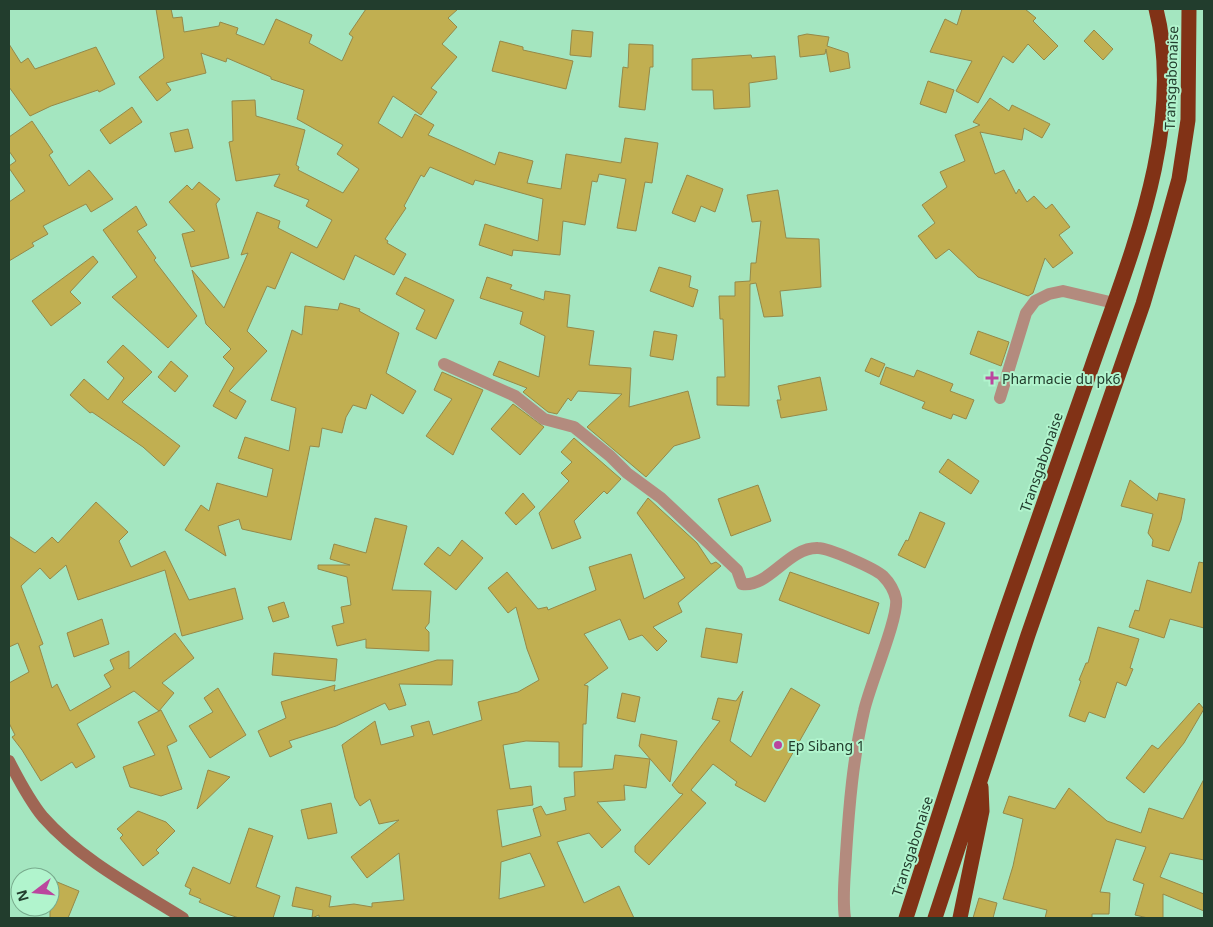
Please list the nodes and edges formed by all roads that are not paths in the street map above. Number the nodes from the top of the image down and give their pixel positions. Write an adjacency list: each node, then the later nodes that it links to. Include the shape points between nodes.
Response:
1 (1156, 9): 3 (highway, Transgabonaise, via 1166,73 1161,138 1143,214)
2 (1189, 9): 7 (highway, Transgabonaise, via 1188,120 1179,180 1143,304)
3 (1114, 303): 5 (street, via 1063,291 1036,301 1026,313); 10 (highway, Transgabonaise, via 996,640)
4 (444, 364): 9 (street, via 515,396 544,419 574,427 682,517 737,570 742,584 750,585 784,561 818,548 835,552 882,575 892,587 896,601 893,619 864,712 849,813)
5 (1000, 398)
6 (9, 761): 8 (street, via 42,816 58,832 96,862)
7 (980, 778): 11 (highway, Transgabonaise); 12 (highway, via 982,811)
8 (183, 918)
9 (845, 918)
10 (906, 918)
11 (935, 918)
12 (960, 918)

